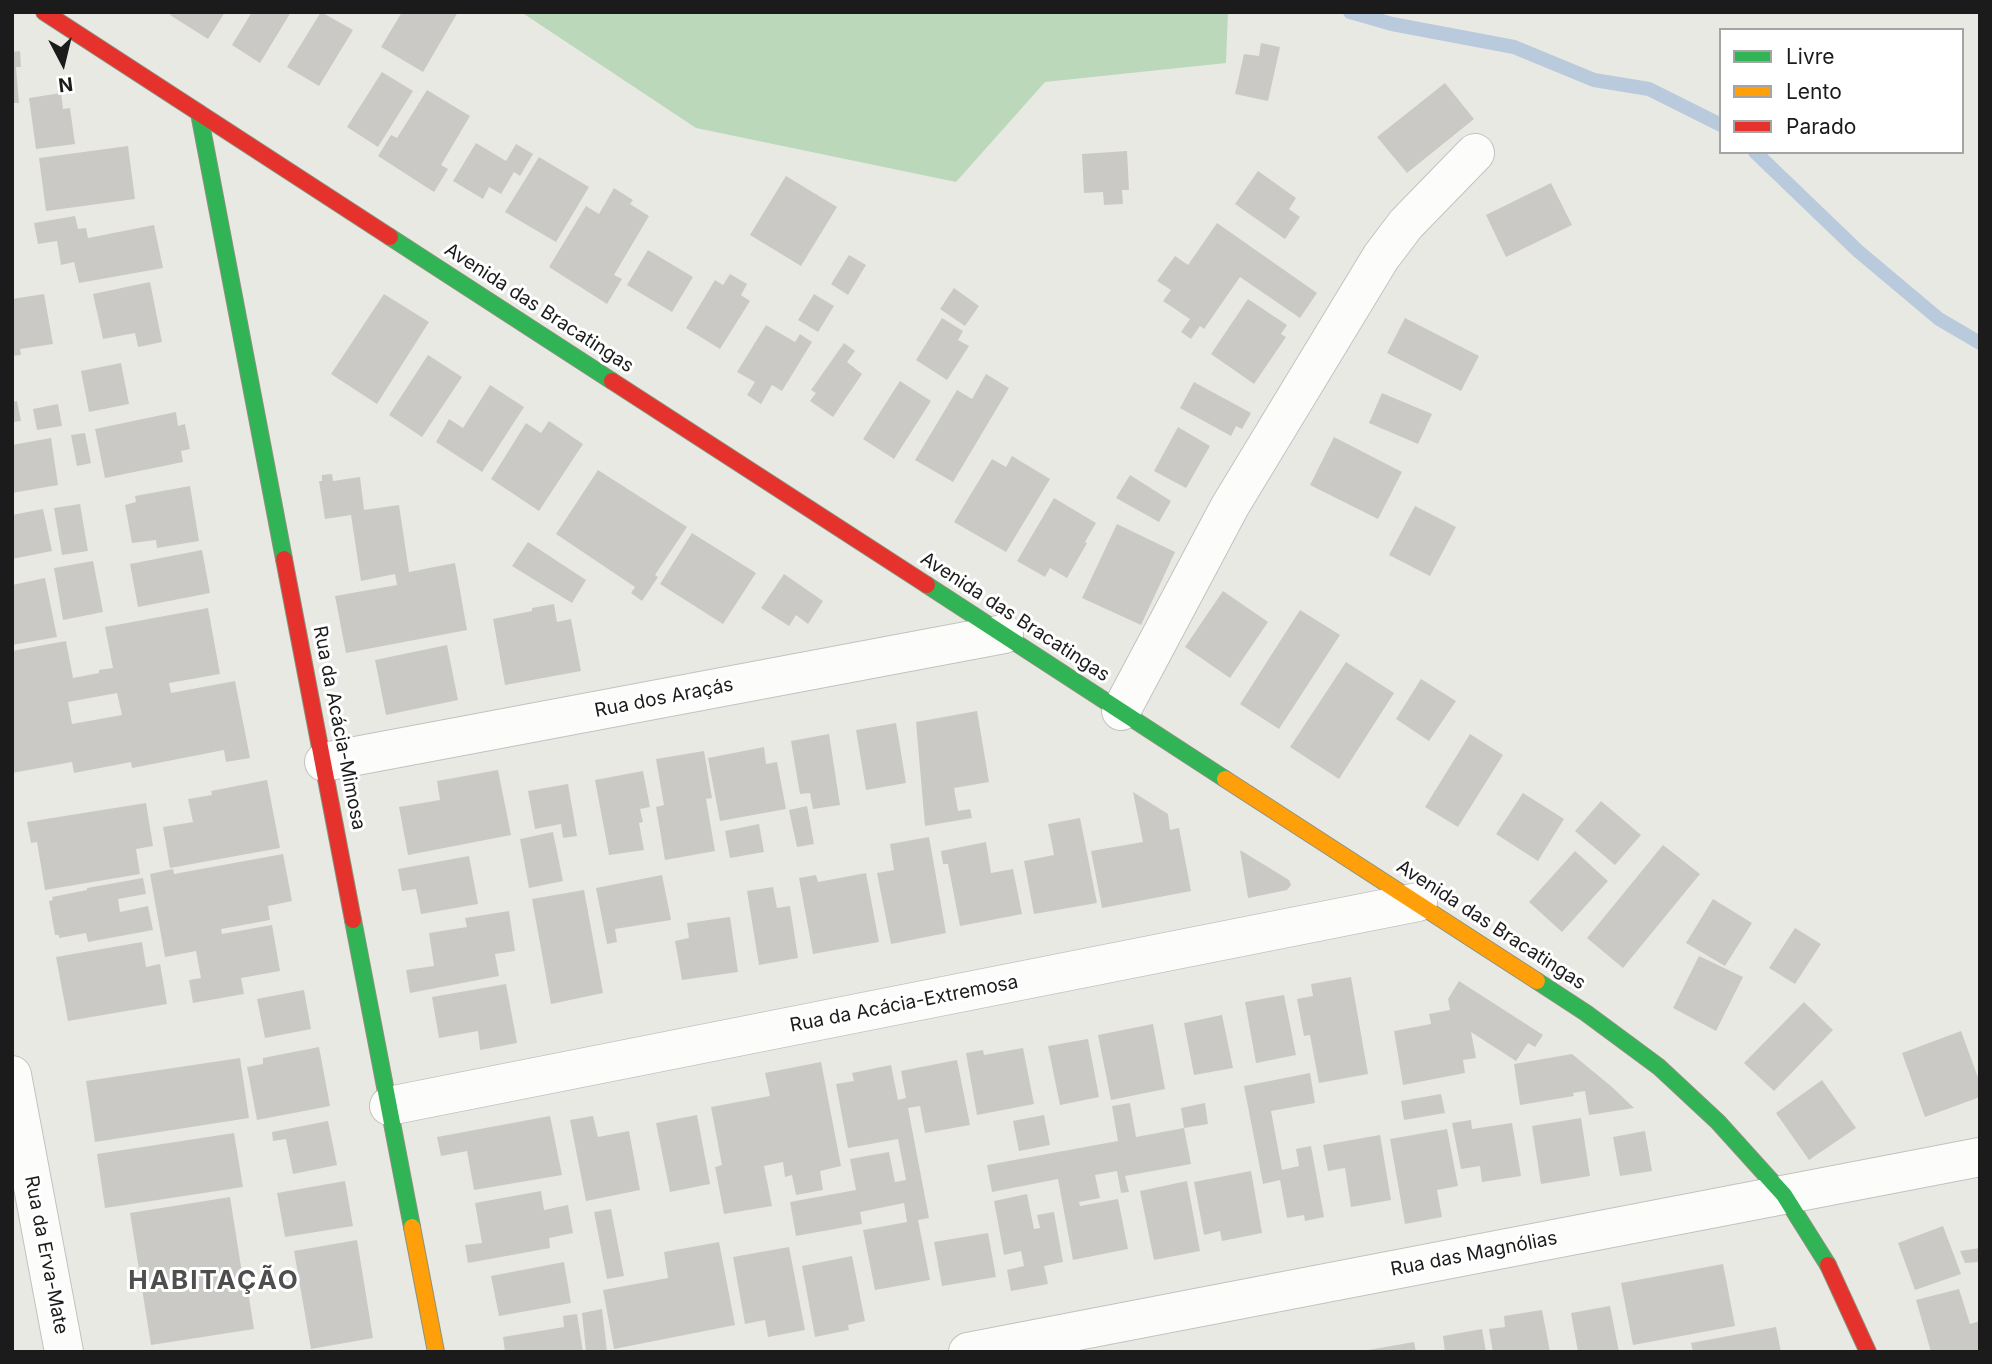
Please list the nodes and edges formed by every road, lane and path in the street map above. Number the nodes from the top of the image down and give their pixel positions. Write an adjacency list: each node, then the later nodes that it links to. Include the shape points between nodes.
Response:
1 (44, 12): 2 (street, Avenida das Bracatingas)
2 (199, 113): 4 (street, Avenida das Bracatingas); 6 (street, Rua da Acácia-Mimosa)
3 (1475, 153): 5 (street, via 1406,224 1381,257 1230,506)
4 (1004, 634): 5 (street, Avenida das Bracatingas); 6 (street, Rua dos Araçás)
5 (1121, 711): 7 (street, Avenida das Bracatingas)
6 (324, 762): 9 (street, Rua da Acácia-Mimosa)
7 (1418, 902): 9 (street, Rua da Acácia-Extremosa); 11 (street, Avenida das Bracatingas, via 1659,1067 1718,1122)
8 (12, 1075): 12 (street, Rua da Erva-Mate)
9 (389, 1105): 13 (street, Rua da Acácia-Mimosa)
10 (1980, 1157): 11 (street, Rua das Magnólias)
11 (1784, 1195): 14 (street, Rua das Magnólias); 15 (street, Avenida das Bracatingas, via 1831,1270)
12 (64, 1352)
13 (436, 1352)
14 (968, 1352)
15 (1868, 1352)

